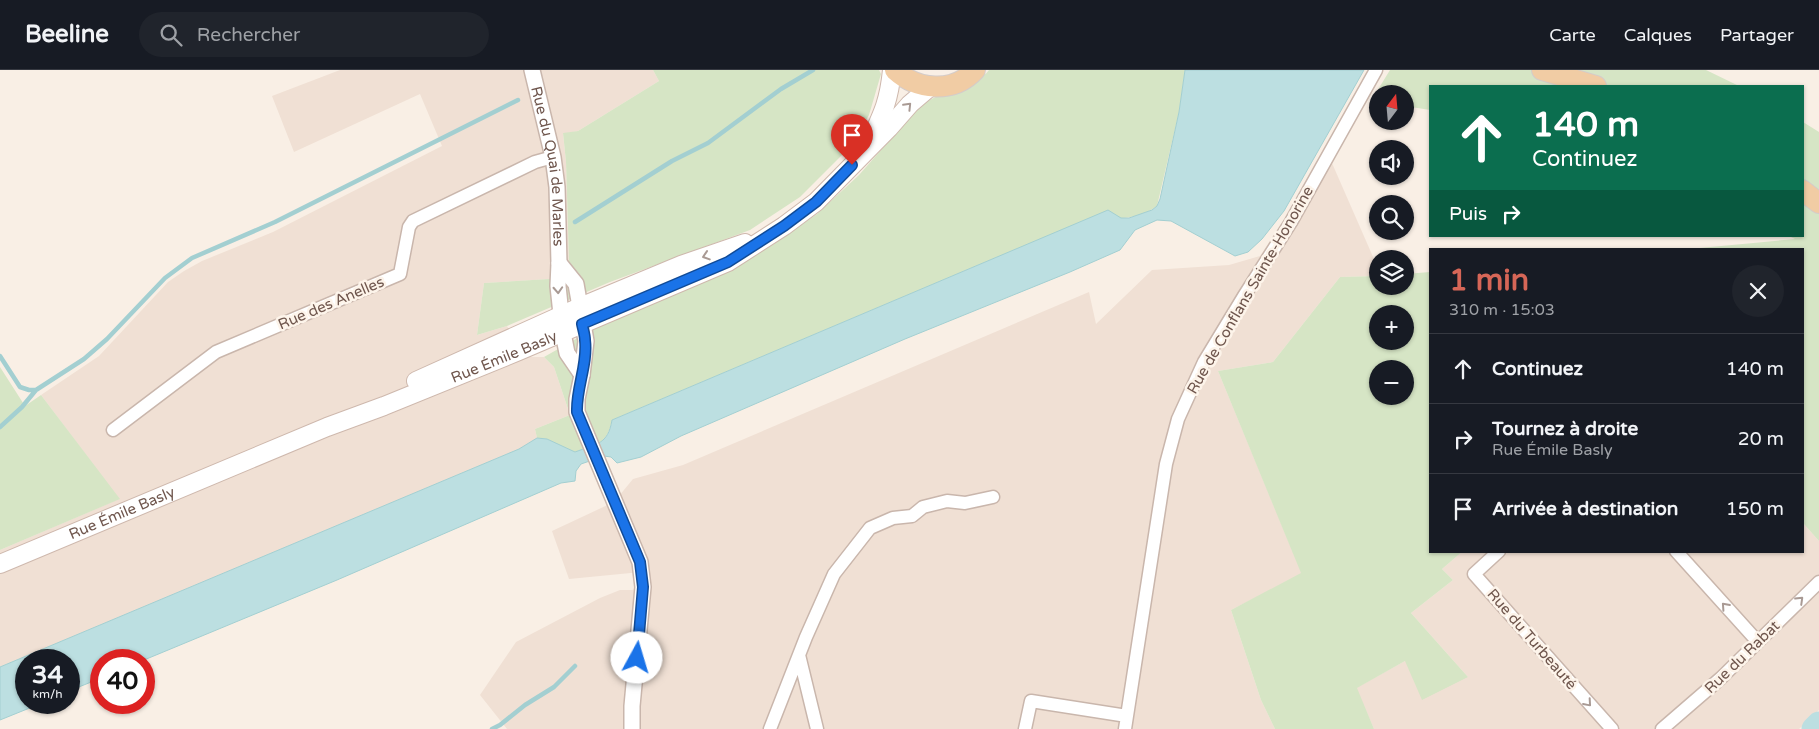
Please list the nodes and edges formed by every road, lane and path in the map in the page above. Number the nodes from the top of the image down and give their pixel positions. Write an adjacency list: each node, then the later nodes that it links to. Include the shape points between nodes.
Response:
1 (532, 70): 9 (street, Rue du Quai de Marles)
2 (894, 70): 7 (main road, via 916,84); 8 (main road, via 884,112)
3 (975, 70): 7 (main road, via 959,82)
4 (1376, 70): 25 (street, Rue de Conflans Sainte-Honorine, via 1291,222 1204,362 1178,418 1166,464)
5 (1542, 70): 6 (main road)
6 (1593, 85)
7 (930, 87): 8 (main road, one-way to 7)
8 (864, 152): 12 (main road, Rue Émile Basly, via 816,202)
9 (553, 157): 13 (street, Rue du Quai de Marles); 17 (street, Rue des Anelles, via 535,162 413,221 409,226 400,274 216,352)
10 (1804, 192): 11 (main road)
11 (1819, 203)
12 (784, 226): 14 (main road, Rue Émile Basly, one-way to 14, via 681,265); 14 (main road, Rue Émile Basly, via 720,266)
13 (559, 263): 14 (street, Rue du Quai de Marles, one-way to 14, via 558,286); 14 (street, via 576,284)
14 (571, 320): 15 (street, via 567,353); 15 (street, via 586,341); 16 (main road, Rue Émile Basly, via 377,398); 16 (main road, Rue Émile Basly, via 519,351)
15 (582, 375): 26 (street, via 576,399 577,412 640,562 643,587)
16 (327, 427): 21 (main road, Rue Émile Basly)
17 (113, 430)
18 (993, 497): 24 (street, via 965,503 946,501 923,507 912,516 894,518 870,528 834,574)
19 (1497, 553): 31 (street, Rue du Turbeauté, one-way to 31, via 1474,574)
20 (1678, 553): 23 (street, one-way to 20)
21 (0, 564)
22 (1819, 582): 23 (street, Rue du Rabat, one-way to 22)
23 (1758, 642): 32 (street, Rue du Rabat)
24 (799, 655): 27 (street); 28 (street)
25 (1127, 716): 29 (street, via 1031,701); 30 (street, Rue de Conflans Sainte-Honorine)
26 (632, 729)
27 (770, 729)
28 (817, 729)
29 (1025, 729)
30 (1125, 729)
31 (1612, 729)
32 (1662, 729)

